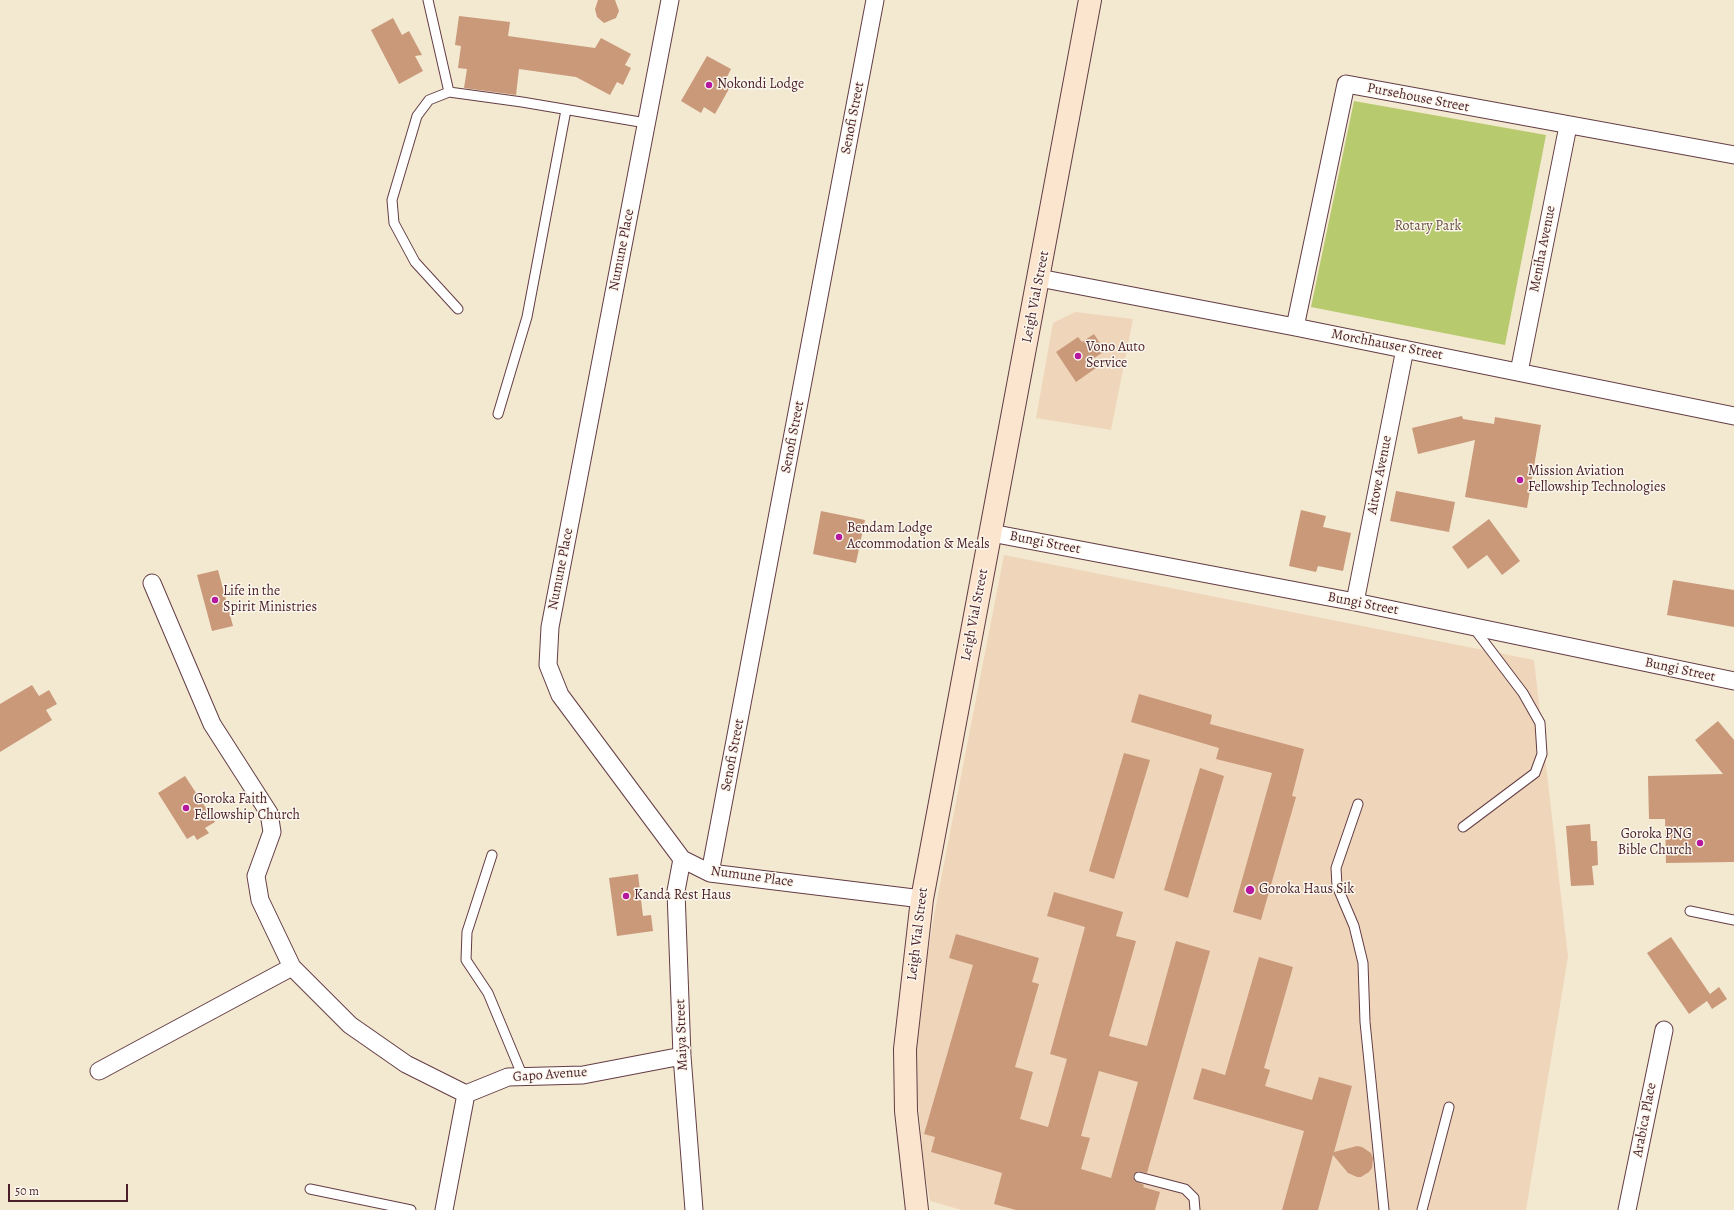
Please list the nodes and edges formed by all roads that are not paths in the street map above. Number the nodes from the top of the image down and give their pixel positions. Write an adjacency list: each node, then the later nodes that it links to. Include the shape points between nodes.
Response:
1 (428, 0): 5 (lane)
2 (670, 0): 7 (street, Numune Place)
3 (875, 0): 26 (street, Senofi Street)
4 (1090, 0): 10 (street, Leigh Vial Street)
5 (448, 92): 6 (lane); 11 (lane, via 429,100 418,116 392,200 394,222 415,262)
6 (566, 110): 7 (lane); 15 (lane, via 528,317)
7 (646, 123): 25 (street, Numune Place, via 550,627 548,665 560,695)
8 (1568, 126): 9 (street, Pursehouse Street); 12 (street, Pursehouse Street, via 1346,84); 14 (street, Meniha Avenue)
9 (1734, 155)
10 (1039, 278): 12 (street, Morchhauser Street); 17 (street, Leigh Vial Street)
11 (458, 309)
12 (1295, 327): 13 (street, Morchhauser Street)
13 (1404, 348): 14 (street, Morchhauser Street); 19 (street, Aitove Avenue)
14 (1519, 372): 16 (street, Morchhauser Street)
15 (498, 414)
16 (1734, 416)
17 (991, 533): 19 (street, Bungi Street); 27 (street, Leigh Vial Street)
18 (152, 583): 30 (street, via 212,724 269,813 272,832 256,876 260,900)
19 (1355, 602): 20 (street, Bungi Street)
20 (1472, 627): 21 (street, Bungi Street); 23 (lane, via 1523,693 1540,723 1542,754 1535,772)
21 (1734, 681)
22 (1358, 804): 44 (lane, via 1336,868 1338,886 1354,926 1363,963 1365,1022)
23 (1463, 828)
24 (492, 855): 34 (lane, via 467,932 466,960 488,993)
25 (682, 859): 26 (street, Numune Place); 32 (street, Maiya Street, via 676,891)
26 (710, 874): 27 (street, Numune Place)
27 (922, 899): 42 (street, Leigh Vial Street, via 905,1050 906,1111)
28 (1690, 911): 29 (lane)
29 (1734, 920)
30 (292, 967): 33 (street); 35 (street, via 350,1025 406,1064)
31 (1664, 1030): 46 (street, Arabica Place)
32 (682, 1056): 34 (street, Gapo Avenue, via 583,1075); 41 (street, Maiya Street)
33 (99, 1071)
34 (524, 1077): 35 (street, Gapo Avenue, via 508,1077)
35 (466, 1094): 40 (street)
36 (1449, 1107): 45 (lane)
37 (1139, 1177): 43 (lane, via 1185,1189 1194,1198)
38 (310, 1189): 39 (lane)
39 (411, 1210)
40 (444, 1210)
41 (694, 1210)
42 (917, 1210)
43 (1195, 1210)
44 (1384, 1210)
45 (1422, 1210)
46 (1627, 1210)

